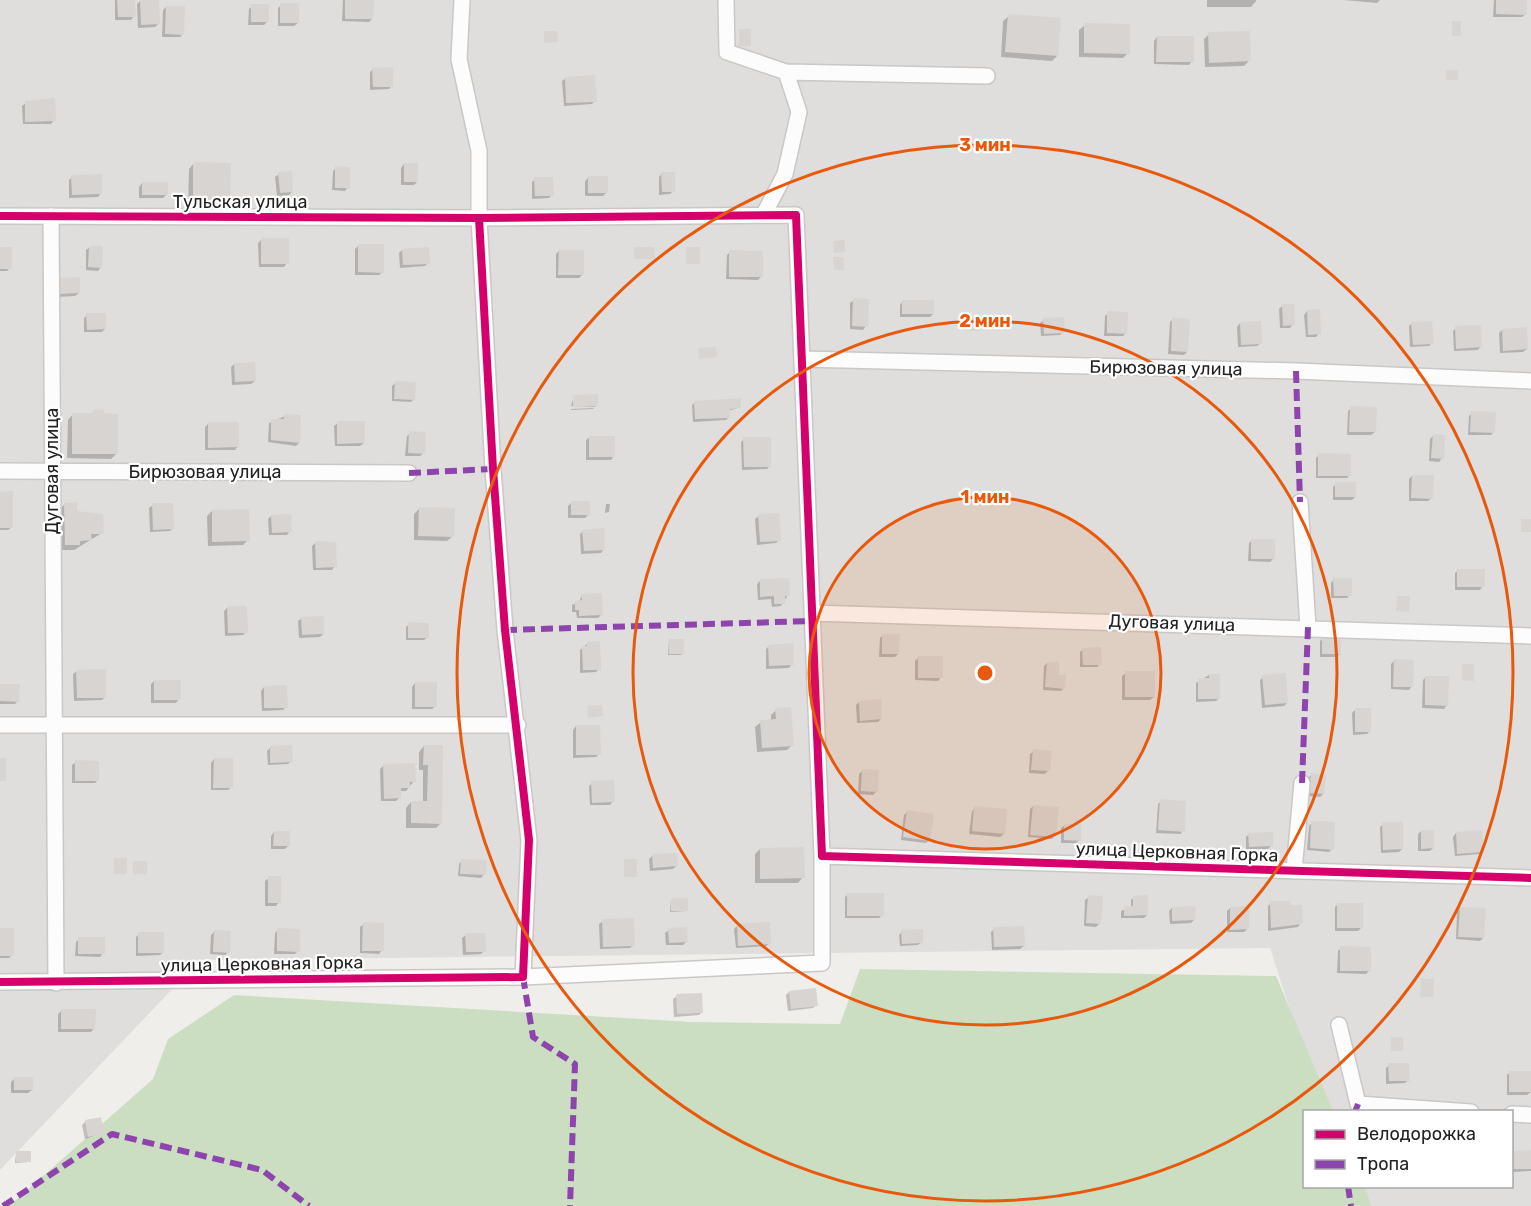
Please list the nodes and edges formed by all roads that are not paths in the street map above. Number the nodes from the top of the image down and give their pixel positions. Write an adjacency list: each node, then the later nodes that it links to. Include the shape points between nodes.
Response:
1 (462, 0): 8 (street, via 459,59 479,152)
2 (726, 0): 3 (street, via 727,52)
3 (786, 72): 4 (street); 5 (street, via 799,112 785,174)
4 (987, 76)
5 (764, 214): 8 (street, Тульская улица); 9 (street, Тульская улица, via 796,215)
6 (0, 216): 7 (street, Тульская улица)
7 (51, 216): 8 (street, Тульская улица); 12 (street, Дуговая улица)
8 (479, 218): 19 (street, via 505,630)
9 (802, 358): 10 (street, Бирюзовая улица); 15 (street)
10 (1531, 381)
11 (0, 471): 12 (street, Бирюзовая улица)
12 (52, 471): 13 (street, Бирюзовая улица); 18 (street, Дуговая улица)
13 (410, 474)
14 (1299, 502): 16 (street)
15 (812, 613): 16 (street, Дуговая улица); 22 (street)
16 (1308, 627): 17 (street, Дуговая улица)
17 (1531, 636)
18 (54, 725): 19 (street); 20 (street); 27 (street, Дуговая улица)
19 (518, 725): 25 (street, via 529,840)
20 (0, 726)
21 (1302, 783): 23 (street)
22 (822, 856): 23 (street, улица Церковная Горка); 25 (street, улица Церковная Горка, via 822,963)
23 (1294, 871): 24 (street, улица Церковная Горка)
24 (1531, 878)
25 (523, 977): 27 (street, улица Церковная Горка, via 197,978)
26 (0, 982): 27 (street, улица Церковная Горка)
27 (56, 983)
28 (1339, 1025): 29 (street, via 1358,1104)
29 (1443, 1110)
30 (1513, 1114): 31 (street)
31 (1531, 1115)

